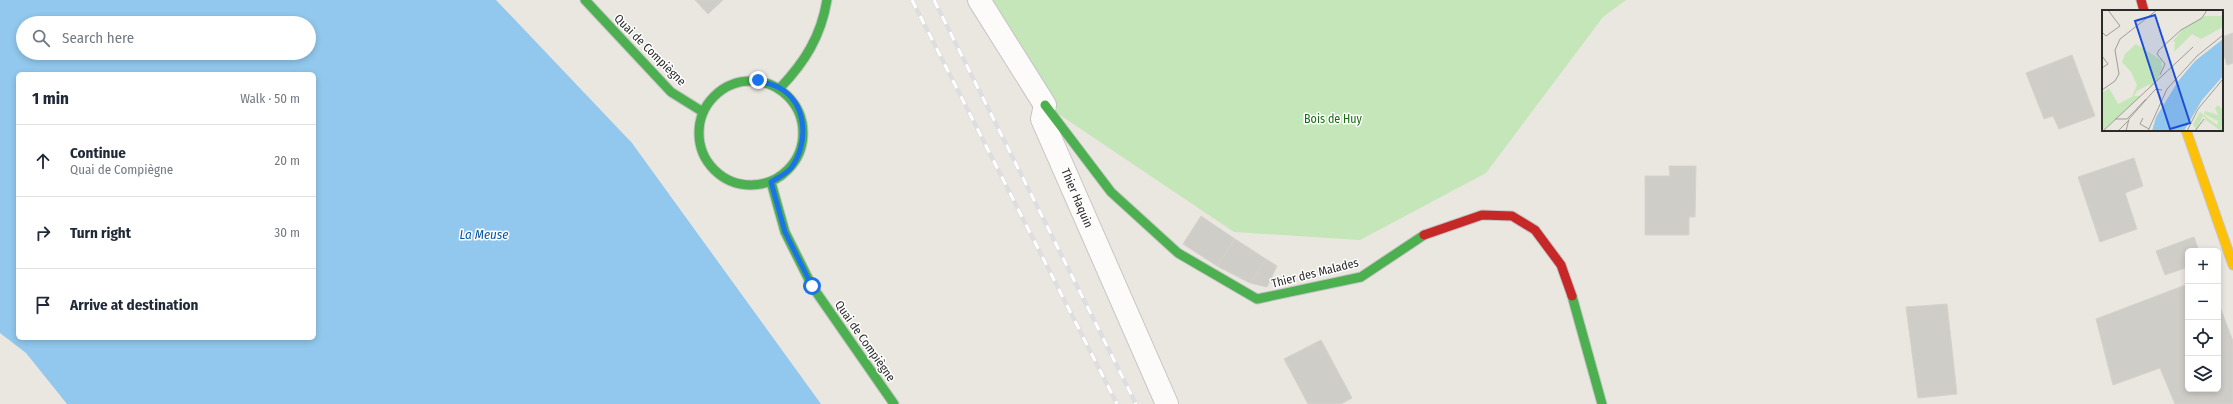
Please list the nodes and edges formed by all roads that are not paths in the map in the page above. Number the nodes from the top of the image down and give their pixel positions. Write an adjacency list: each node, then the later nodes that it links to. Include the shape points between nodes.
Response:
1 (585, 0): 8 (main road, Quai de Compiègne, via 672,92)
2 (827, 0): 6 (main road, via 826,12 817,39 800,69)
3 (978, 0): 7 (street)
4 (2141, 0): 5 (main road)
5 (2144, 10)
6 (780, 88): 8 (main road, via 758,80 736,82 716,94); 10 (main road, via 796,104 804,126 802,149 790,169)
7 (1045, 105): 13 (street, Thier Haquin, via 1042,119); 14 (main road, Thier des Malades, via 1111,192 1178,253 1257,299 1361,277 1427,233 1482,215 1512,216 1535,230 1561,265 1574,300)
8 (703, 112): 10 (main road, via 699,136 706,160 723,178 746,186)
9 (2186, 131): 11 (main road)
10 (771, 182): 12 (main road, Quai de Compiègne, via 785,232 812,286)
11 (2233, 265)
12 (894, 404)
13 (1167, 404)
14 (1602, 404)

